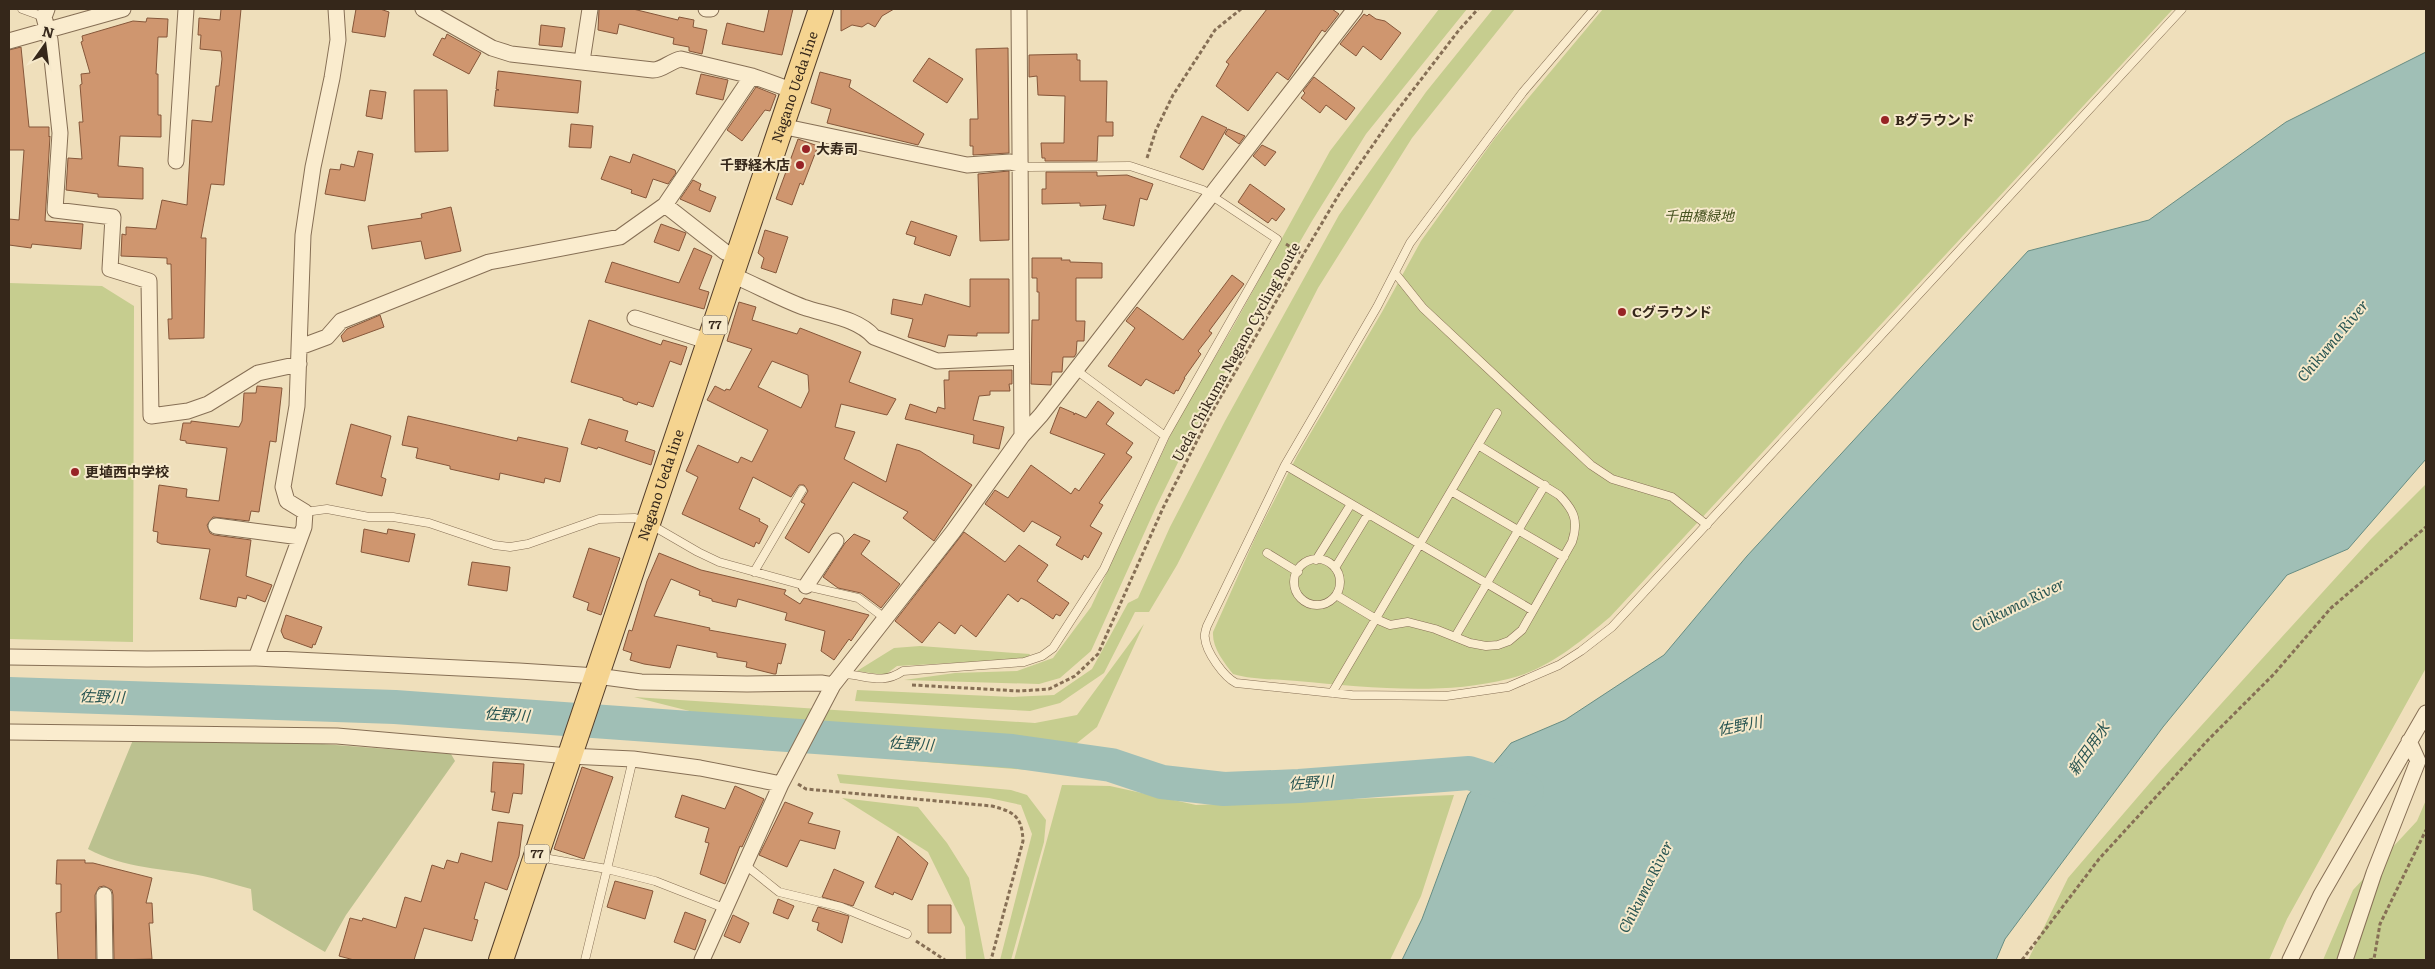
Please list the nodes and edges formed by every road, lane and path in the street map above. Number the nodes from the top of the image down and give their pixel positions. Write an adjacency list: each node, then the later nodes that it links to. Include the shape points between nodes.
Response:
1 (22, 9): 16 (lane)
2 (123, 9): 16 (street)
3 (186, 9): 22 (street)
4 (336, 9): 33 (street, via 338,40 313,168 304,235)
5 (423, 9): 18 (street, via 492,48 511,54)
6 (590, 9): 18 (street)
7 (706, 9): 8 (street)
8 (711, 9)
9 (821, 9): 20 (main road, Nagano Ueda line / 77)
10 (1019, 9): 23 (street)
11 (1241, 9): 24 (path, via 1215,30 1173,95 1148,150)
12 (1355, 9): 25 (street)
13 (1478, 9): 28 (path, Ueda Chikuma Nagano Cycling Route, via 1393,116 1341,191)
14 (1594, 9): 30 (lane, via 1523,92 1410,243)
15 (2182, 9): 49 (lane)
16 (46, 18): 17 (street); 35 (street, via 60,133 55,210 113,217 110,268 149,280 150,416 188,411 208,404 258,372)
17 (9, 41)
18 (582, 61): 19 (street, via 660,70 681,59)
19 (752, 76): 20 (street); 26 (street)
20 (794, 91): 21 (main road, Nagano Ueda line / 77)
21 (781, 126): 23 (street, via 967,165); 29 (main road, Nagano Ueda line / 77)
22 (176, 161)
23 (1019, 164): 24 (lane, via 1029,167 1130,166); 34 (street)
24 (1144, 171): 25 (lane, via 1202,190)
25 (1210, 196): 27 (lane); 36 (street)
26 (665, 206): 29 (street, via 725,252); 33 (street, via 620,237 489,262 341,321 327,338)
27 (1277, 239): 28 (path); 39 (lane)
28 (1303, 255): 73 (path, Ueda Chikuma Nagano Cycling Route, via 1209,417 1098,654 1075,676 1049,689 1020,691)
29 (735, 266): 32 (main road, Nagano Ueda line / 77); 34 (street, via 803,307 831,314 868,329 874,337 937,361)
30 (1395, 273): 41 (lane); 49 (lane, via 1423,308 1591,465 1612,479 1672,497)
31 (635, 318): 32 (street)
32 (710, 342): 48 (main road, Nagano Ueda line / 77)
33 (300, 347): 35 (street)
34 (1021, 357): 38 (street)
35 (299, 364): 46 (street, via 297,406 283,487 287,501)
36 (1076, 370): 38 (street); 39 (lane)
37 (1497, 413): 40 (lane)
38 (1022, 436): 66 (street)
39 (1165, 436): 72 (lane, via 1104,569 1053,648 1024,662 903,671 892,679)
40 (1478, 445): 42 (lane); 44 (lane)
41 (1285, 465): 45 (lane); 74 (lane, via 1207,626 1205,638 1214,660 1228,679 1236,683)
42 (1545, 485): 52 (lane); 57 (lane, via 1569,505 1576,517 1577,529)
43 (802, 490): 60 (lane)
44 (1451, 491): 52 (lane); 55 (lane)
45 (1351, 504): 47 (lane); 58 (lane)
46 (305, 512): 48 (lane, via 327,509 429,523 510,547 528,544 599,519 635,518); 53 (street)
47 (1368, 514): 55 (lane); 59 (lane)
48 (648, 523): 60 (lane, via 705,556); 71 (main road, Nagano Ueda line / 77)
49 (1707, 525): 74 (lane, via 1612,627 1559,665 1508,687 1446,696)
50 (216, 526): 53 (street)
51 (2426, 527): 94 (path, via 2332,608 2274,674 2208,740 2099,859)
52 (1518, 530): 57 (lane); 62 (lane)
53 (300, 538): 70 (street)
54 (836, 541): 63 (street)
55 (1420, 545): 62 (lane); 67 (lane)
56 (1268, 553): 61 (lane)
57 (1564, 557): 65 (lane)
58 (1316, 560): 59 (lane); 61 (lane, via 1305,563)
59 (1335, 568): 64 (lane, via 1340,580)
60 (754, 572): 63 (lane)
61 (1298, 572): 64 (lane, via 1295,588 1303,600 1324,604)
62 (1486, 584): 65 (lane); 68 (lane)
63 (806, 586): 66 (lane, via 858,598)
64 (1336, 595): 67 (lane)
65 (1532, 610): 68 (lane, via 1517,636 1498,645 1486,646)
66 (886, 619): 72 (street)
67 (1376, 619): 68 (lane, via 1390,625 1408,622); 74 (lane)
68 (1455, 637)
69 (9, 657): 70 (street)
70 (256, 658): 71 (street)
71 (596, 679): 72 (street); 78 (main road, Nagano Ueda line / 77)
72 (835, 683): 80 (street)
73 (902, 685)
74 (1332, 693)
75 (2426, 714): 77 (street)
76 (9, 732): 78 (street, via 337,736)
77 (2409, 741): 95 (street, via 2321,895); 96 (street, via 2418,761 2374,873)
78 (571, 752): 79 (street); 82 (main road, Nagano Ueda line / 77)
79 (633, 759): 80 (street); 84 (lane)
80 (787, 780): 83 (street); 93 (path, via 806,789 992,806 1008,810 1017,817 1023,841)
81 (2426, 830): 97 (path, via 2380,924 2374,958)
82 (536, 856): 84 (lane); 89 (main road, Nagano Ueda line / 77)
83 (744, 864): 86 (street); 87 (lane, via 779,892 841,907)
84 (607, 869): 86 (lane, via 655,881); 90 (lane)
85 (104, 895): 88 (street)
86 (724, 908): 91 (street)
87 (907, 934): 92 (path)
88 (105, 960)
89 (501, 960)
90 (585, 960)
91 (702, 960)
92 (945, 960)
93 (991, 960)
94 (2022, 960)
95 (2290, 960)
96 (2345, 960)
97 (2369, 960)

